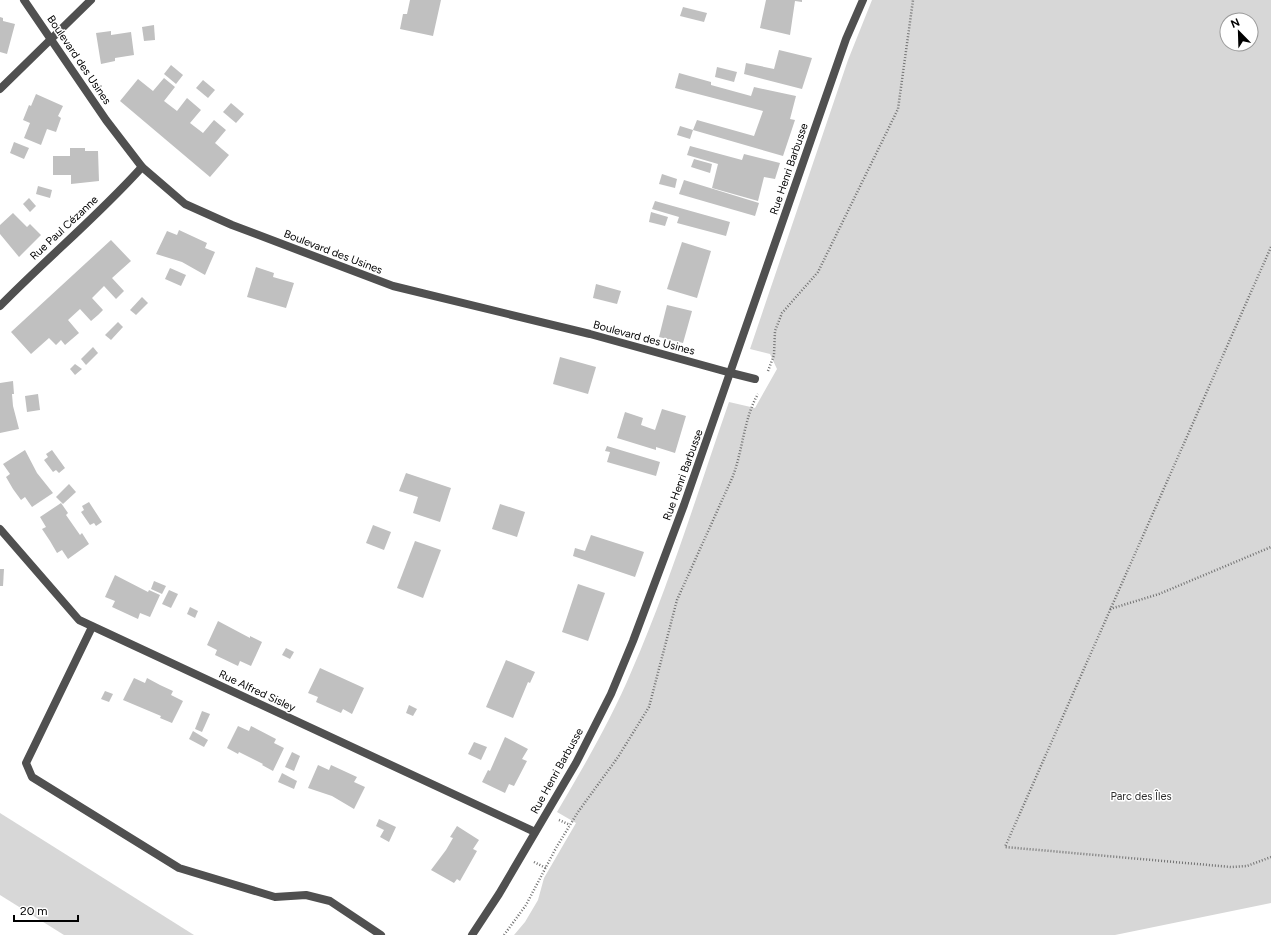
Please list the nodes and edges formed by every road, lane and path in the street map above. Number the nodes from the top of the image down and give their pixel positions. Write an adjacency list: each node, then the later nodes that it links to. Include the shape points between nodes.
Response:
1 (24, 0): 5 (street, Boulevard des Usines)
2 (91, 0): 5 (street)
3 (863, 0): 10 (street, Rue Henri Barbusse, via 846,39)
4 (912, 0): 11 (path, via 898,109 818,272 782,313 775,331 774,355)
5 (51, 39): 6 (street); 7 (street, Boulevard des Usines, via 106,120)
6 (0, 89)
7 (142, 167): 9 (street, Rue Paul Cézanne); 10 (street, Boulevard des Usines, via 185,204 232,225 392,286 590,334)
8 (1271, 247): 16 (path)
9 (0, 306)
10 (731, 373): 12 (street, Boulevard des Usines); 18 (street, Rue Henri Barbusse, via 684,505 611,694 576,763)
11 (767, 375)
12 (755, 379)
13 (758, 393): 22 (path, via 752,404 734,476 677,600 649,707 559,842 526,905)
14 (0, 529): 17 (street, Rue Alfred Sisley, via 80,620)
15 (1271, 547): 16 (path, via 1159,594)
16 (1110, 609): 19 (path, via 1005,847 1231,867 1247,866)
17 (92, 627): 18 (street, Rue Alfred Sisley); 20 (street, via 26,763 32,777 179,868 275,897 306,895 330,900)
18 (535, 832): 21 (street, Rue Henri Barbusse)
19 (1271, 857)
20 (381, 935)
21 (472, 935)
22 (504, 935)

